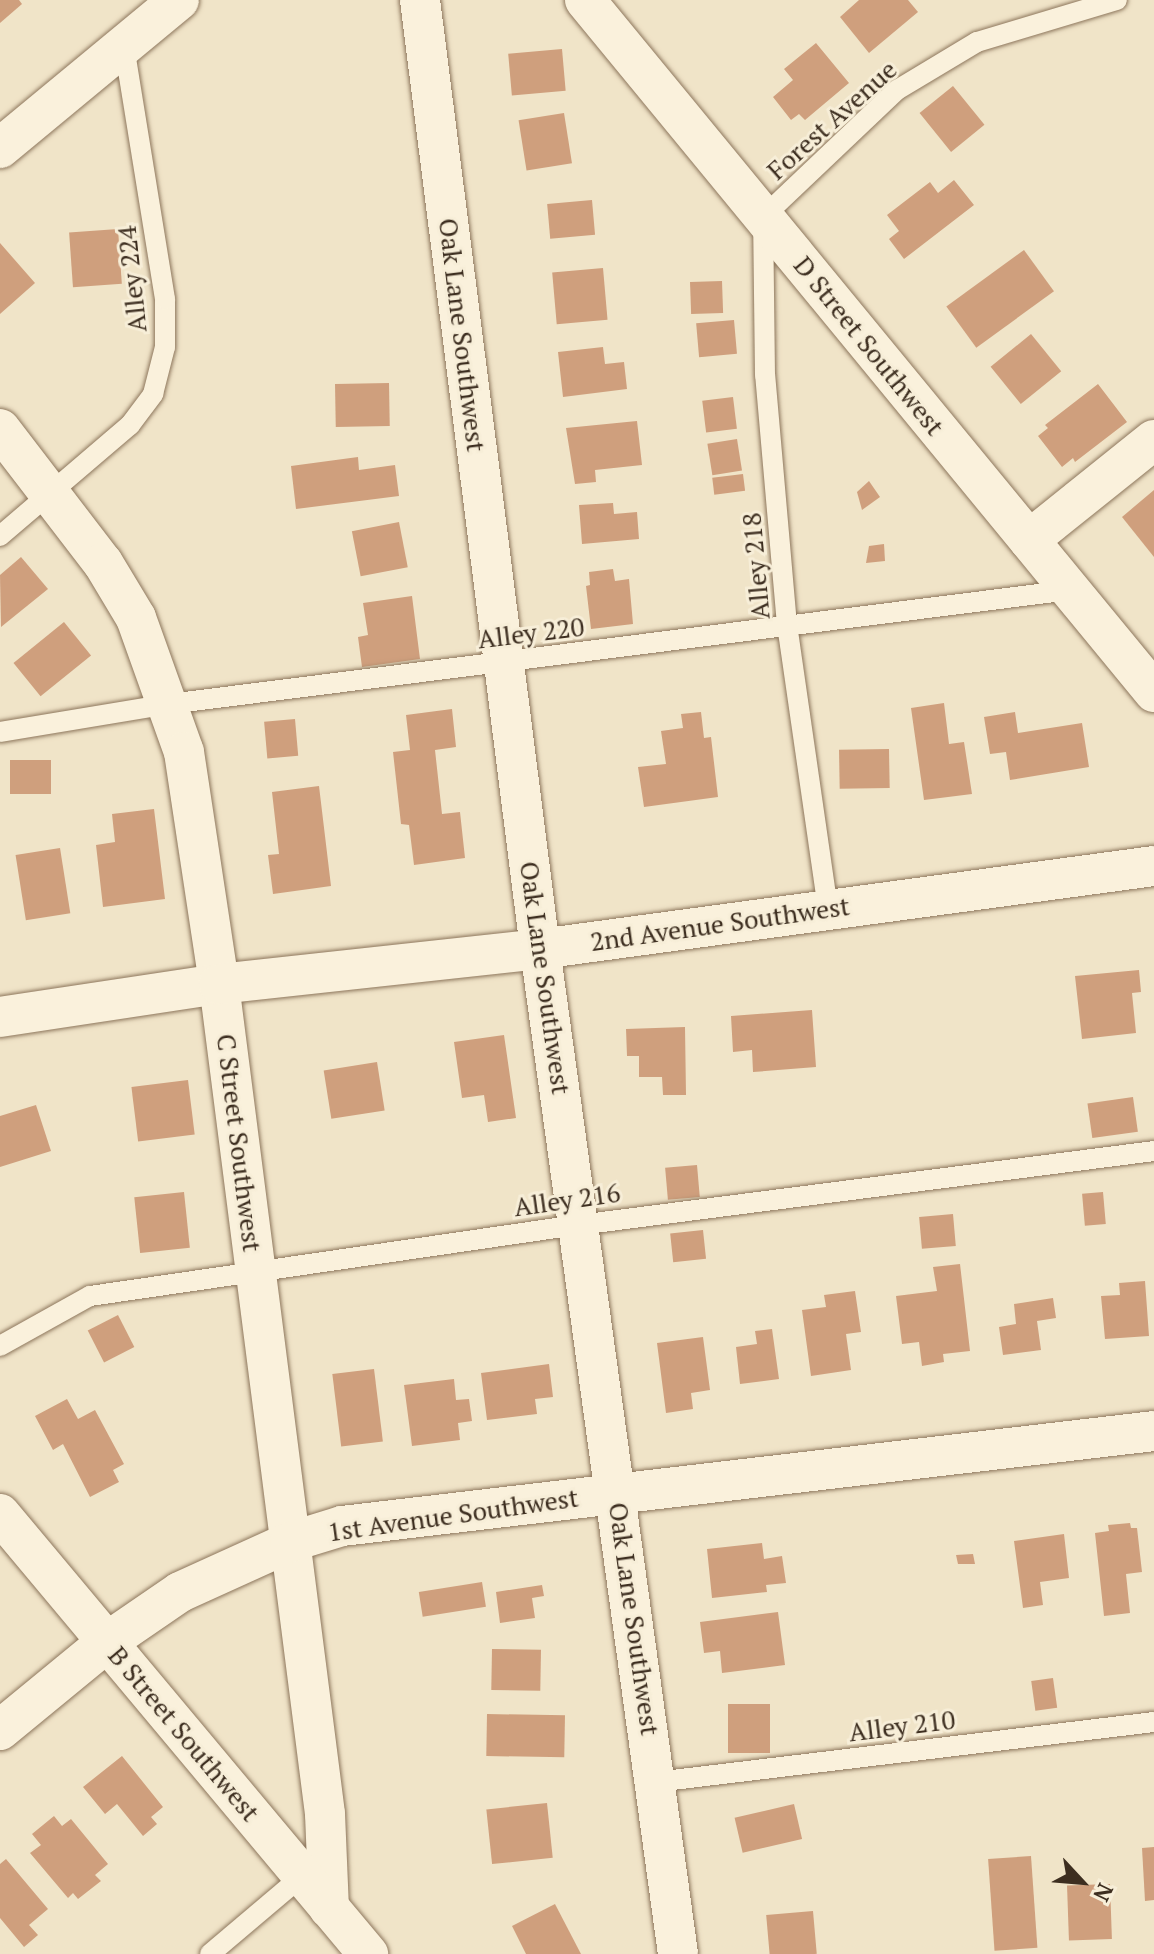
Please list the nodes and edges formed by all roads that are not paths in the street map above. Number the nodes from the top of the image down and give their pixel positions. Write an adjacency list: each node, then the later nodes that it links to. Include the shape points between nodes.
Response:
1 (179, 0): 5 (street)
2 (420, 0): 15 (street, Oak Lane Southwest)
3 (585, 0): 7 (street, D Street Southwest)
4 (1117, 0): 7 (lane, Forest Avenue, via 977,42 897,90)
5 (124, 46): 6 (street); 10 (lane, Alley 224, via 165,299 165,347 153,394 130,425)
6 (0, 148)
7 (763, 217): 12 (street, D Street Southwest); 14 (lane, Alley 218, via 765,375)
8 (0, 429): 10 (street, C Street Southwest)
9 (1154, 440): 12 (street)
10 (49, 491): 11 (lane, Alley 224); 17 (street, C Street Southwest, via 136,618)
11 (0, 536)
12 (1029, 540): 13 (street, D Street Southwest)
13 (1070, 590): 14 (lane, Alley 220); 16 (street, D Street Southwest)
14 (787, 625): 15 (lane, Alley 220); 20 (lane, Alley 218)
15 (504, 663): 17 (lane, Alley 220); 21 (street, Oak Lane Southwest)
16 (1154, 692)
17 (169, 704): 18 (lane, Alley 220); 22 (street, C Street Southwest, via 184,752)
18 (0, 732)
19 (1154, 866): 20 (street, 2nd Avenue Southwest)
20 (828, 909): 21 (street, 2nd Avenue Southwest)
21 (540, 949): 22 (street, 2nd Avenue Southwest); 25 (street, Oak Lane Southwest)
22 (219, 984): 23 (street, 2nd Avenue Southwest); 26 (street, C Street Southwest)
23 (0, 1017)
24 (1154, 1151): 25 (lane, Alley 216)
25 (579, 1225): 26 (lane, Alley 216); 29 (street, Oak Lane Southwest)
26 (255, 1270): 27 (lane, Alley 216, via 90,1296); 31 (street, C Street Southwest)
27 (0, 1346)
28 (1154, 1431): 29 (street, 1st Avenue Southwest)
29 (617, 1494): 31 (street, 1st Avenue Southwest, via 342,1526); 35 (street, Oak Lane Southwest)
30 (0, 1514): 32 (street, B Street Southwest)
31 (290, 1542): 32 (street, 1st Avenue Southwest, via 180,1592); 37 (street, C Street Southwest, via 325,1814)
32 (107, 1642): 34 (street, 1st Avenue Southwest); 36 (street, B Street Southwest)
33 (1154, 1722): 35 (lane, Alley 210)
34 (0, 1730)
35 (656, 1782): 40 (street, Oak Lane Southwest)
36 (302, 1876): 37 (street, B Street Southwest); 38 (lane)
37 (329, 1908): 39 (street, B Street Southwest)
38 (210, 1954)
39 (368, 1954)
40 (678, 1954)

